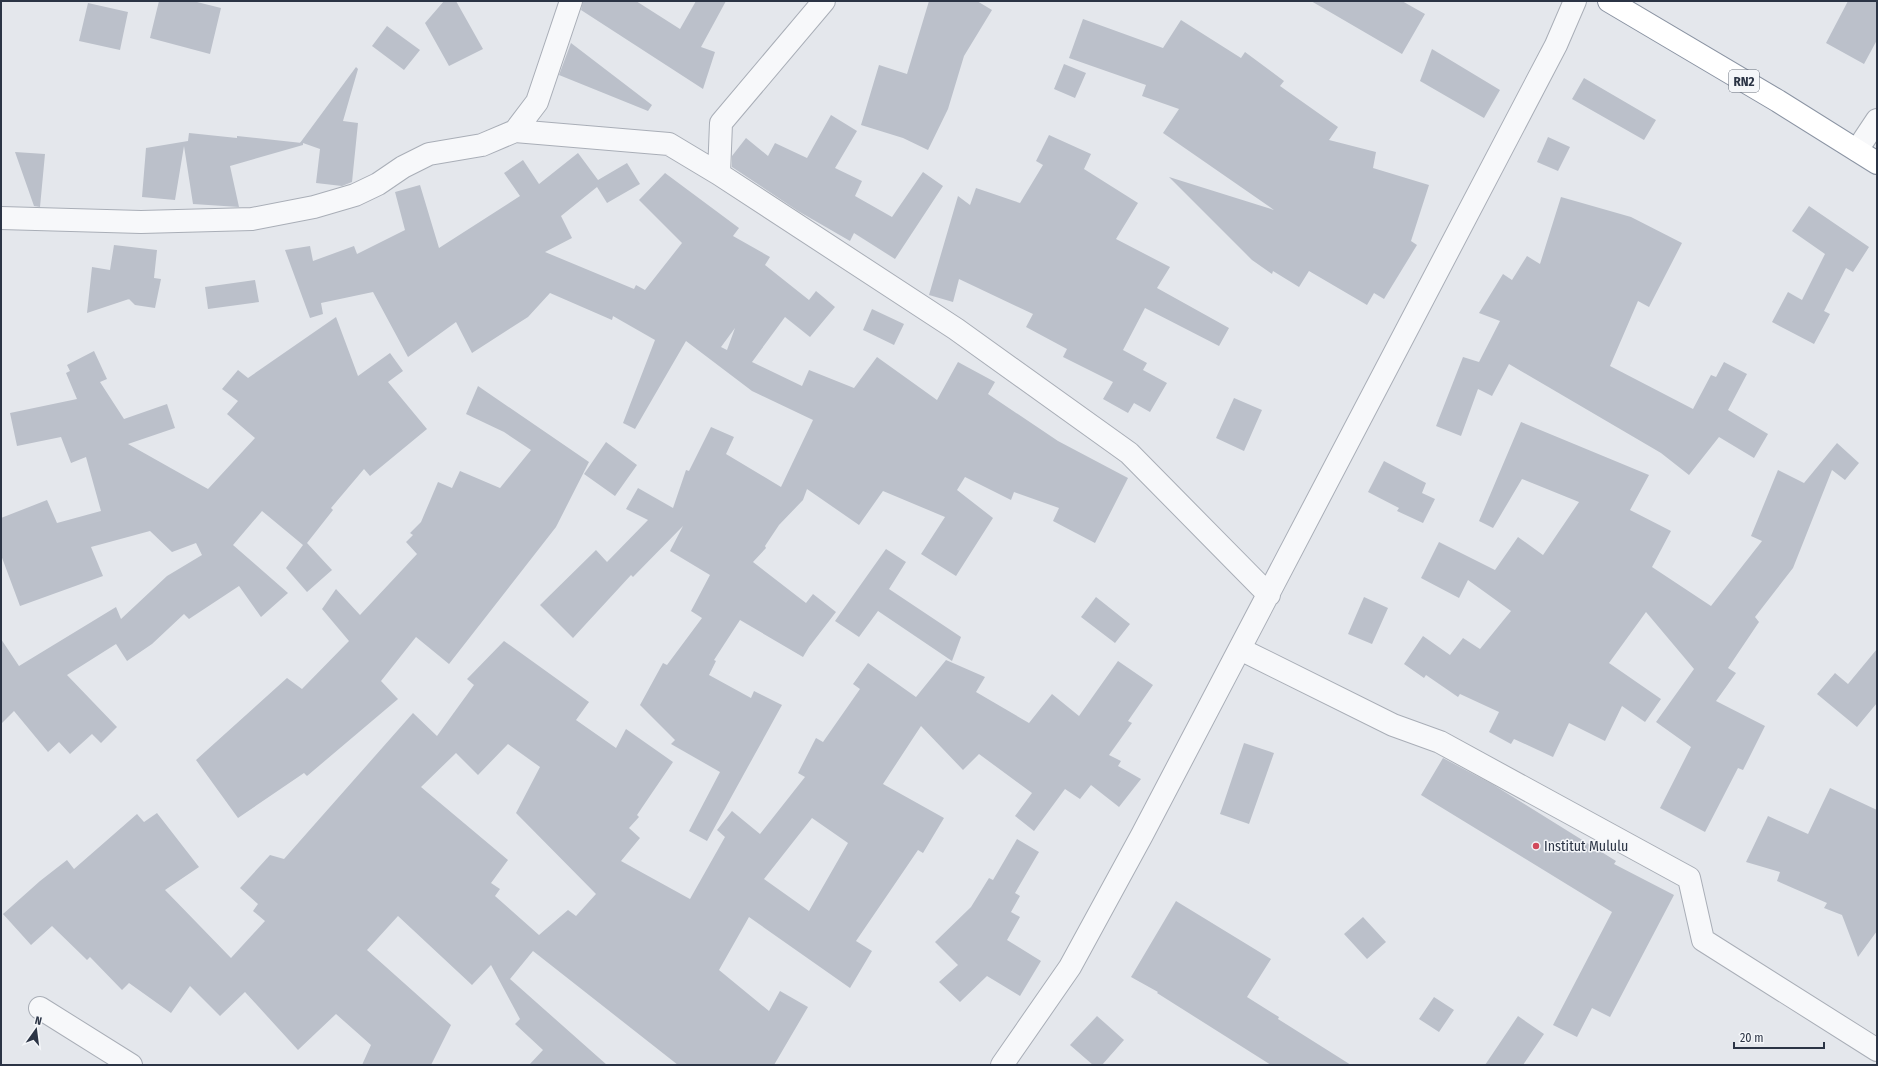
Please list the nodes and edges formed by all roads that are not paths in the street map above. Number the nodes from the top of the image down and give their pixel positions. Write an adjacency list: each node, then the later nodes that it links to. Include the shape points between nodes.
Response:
1 (571, 1): 6 (street, via 537,102)
2 (824, 1): 9 (street, via 721,124)
3 (1575, 1): 11 (street, via 1556,45)
4 (1610, 1): 7 (highway, RN2)
5 (1877, 120): 7 (street)
6 (515, 131): 9 (street, via 669,144); 10 (street, via 482,145 429,154 355,195 314,207 252,219 141,222)
7 (1857, 150): 8 (highway, RN2)
8 (1877, 163)
9 (720, 174): 11 (street, via 956,329 1129,453)
10 (1, 218)
11 (1269, 595): 12 (street)
12 (1240, 649): 14 (street, via 1393,725 1440,742 1689,878 1703,940); 16 (street, via 1070,967)
13 (40, 1008): 15 (street)
14 (1877, 1050)
15 (131, 1065)
16 (1002, 1065)

